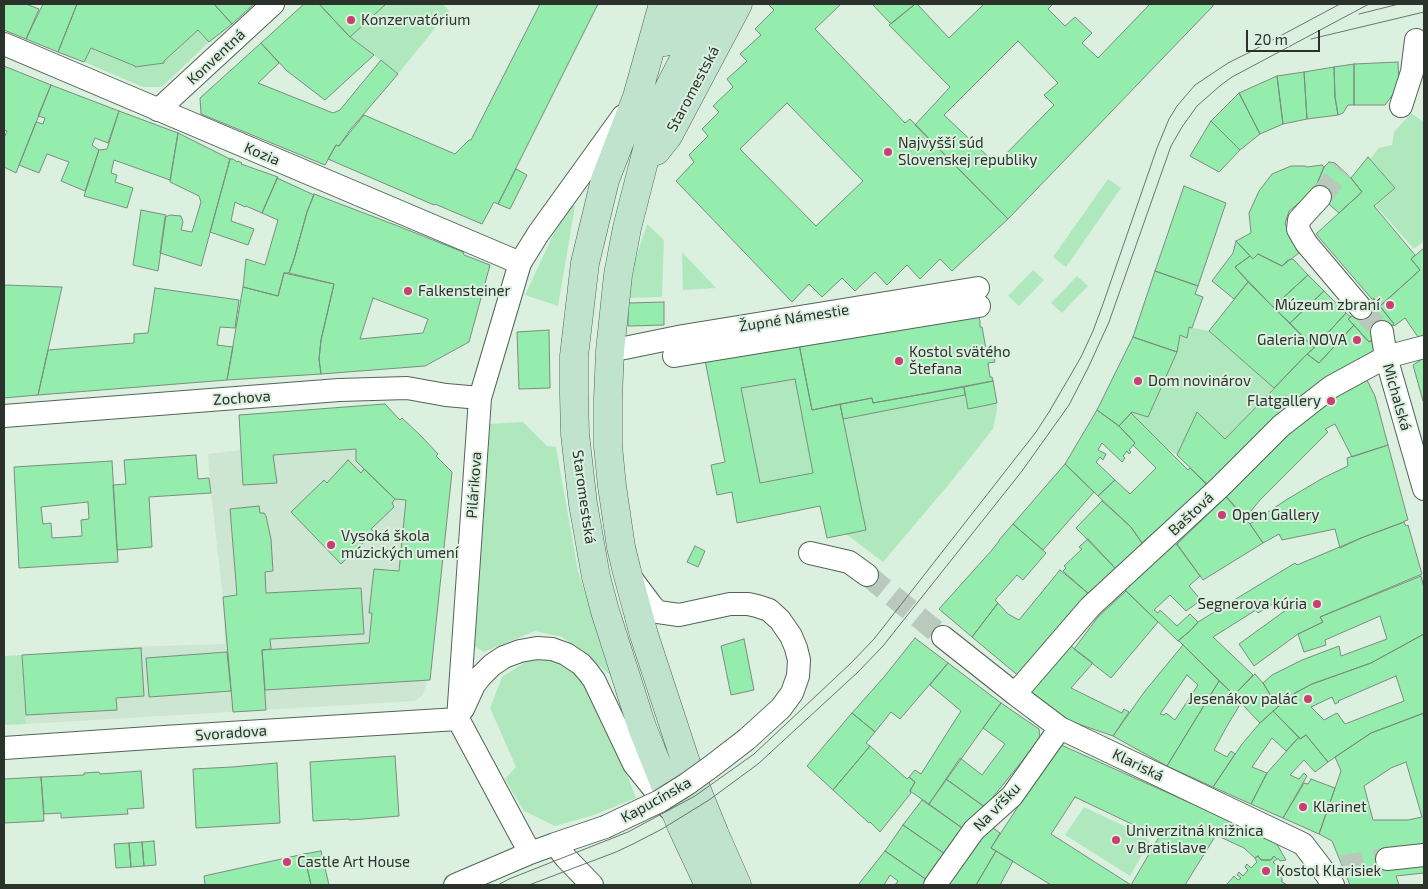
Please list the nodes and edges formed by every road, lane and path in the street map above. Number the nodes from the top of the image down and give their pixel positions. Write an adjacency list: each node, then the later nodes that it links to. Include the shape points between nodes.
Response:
1 (273, 4): 10 (street, Konventná)
2 (663, 4): 8 (main road, Staromestská)
3 (685, 4): 8 (main road, Staromestská)
4 (712, 4): 11 (main road, Staromestská, via 664,98)
5 (738, 4): 11 (main road, Staromestská, via 668,136)
6 (1416, 40): 9 (street, via 1412,72)
7 (4, 44): 10 (street, Kozia)
8 (637, 97): 13 (street, Pilárikova); 31 (main road, Staromestská, via 605,180 585,263 574,356 576,434 583,504 605,611 642,726)
9 (1401, 106)
10 (158, 110): 13 (street, Kozia)
11 (641, 170): 17 (main road, Staromestská, via 621,259)
12 (1320, 197): 14 (street, via 1299,220 1298,229 1306,244)
13 (520, 263): 20 (street, Pilárikova)
14 (1361, 308)
15 (1382, 332): 19 (street, Michalská)
16 (1424, 347): 19 (street, Baštová)
17 (610, 350): 18 (street, Župné Námestie, via 683,336 979,297); 24 (main road, Staromestská, via 608,446)
18 (674, 356)
19 (1386, 357): 22 (street, Michalská); 27 (street, Baštová, via 1331,387 1281,426 1090,607)
20 (480, 398): 21 (street, Zochova, via 407,388 338,390); 28 (street, Pilárikova)
21 (4, 416)
22 (1424, 489)
23 (810, 553): 25 (street, via 849,562)
24 (627, 572): 32 (street, Kapucínska, bridge, via 658,612 679,615 730,604 748,604 769,610 791,636 799,660 798,676 792,693 781,708 712,766 660,801); 40 (main road, Staromestská, via 687,766)
25 (867, 575)
26 (944, 637): 27 (street, Klariská)
27 (1015, 694): 29 (street, Klariská)
28 (458, 719): 30 (street, Svoradova); 31 (street, via 480,676 504,656 537,648 566,654 581,664 594,680 634,764); 33 (street)
29 (1060, 728): 36 (street, Klariská, via 1303,844); 41 (street, Na vŕšku, via 1012,796 974,830)
30 (4, 748)
31 (681, 824): 39 (main road, Staromestská)
32 (561, 851): 33 (street); 38 (street)
33 (530, 853): 37 (street)
34 (1424, 855): 35 (street)
35 (1388, 859)
36 (1329, 877)
37 (455, 885)
38 (592, 885)
39 (708, 885)
40 (737, 885)
41 (935, 885)

